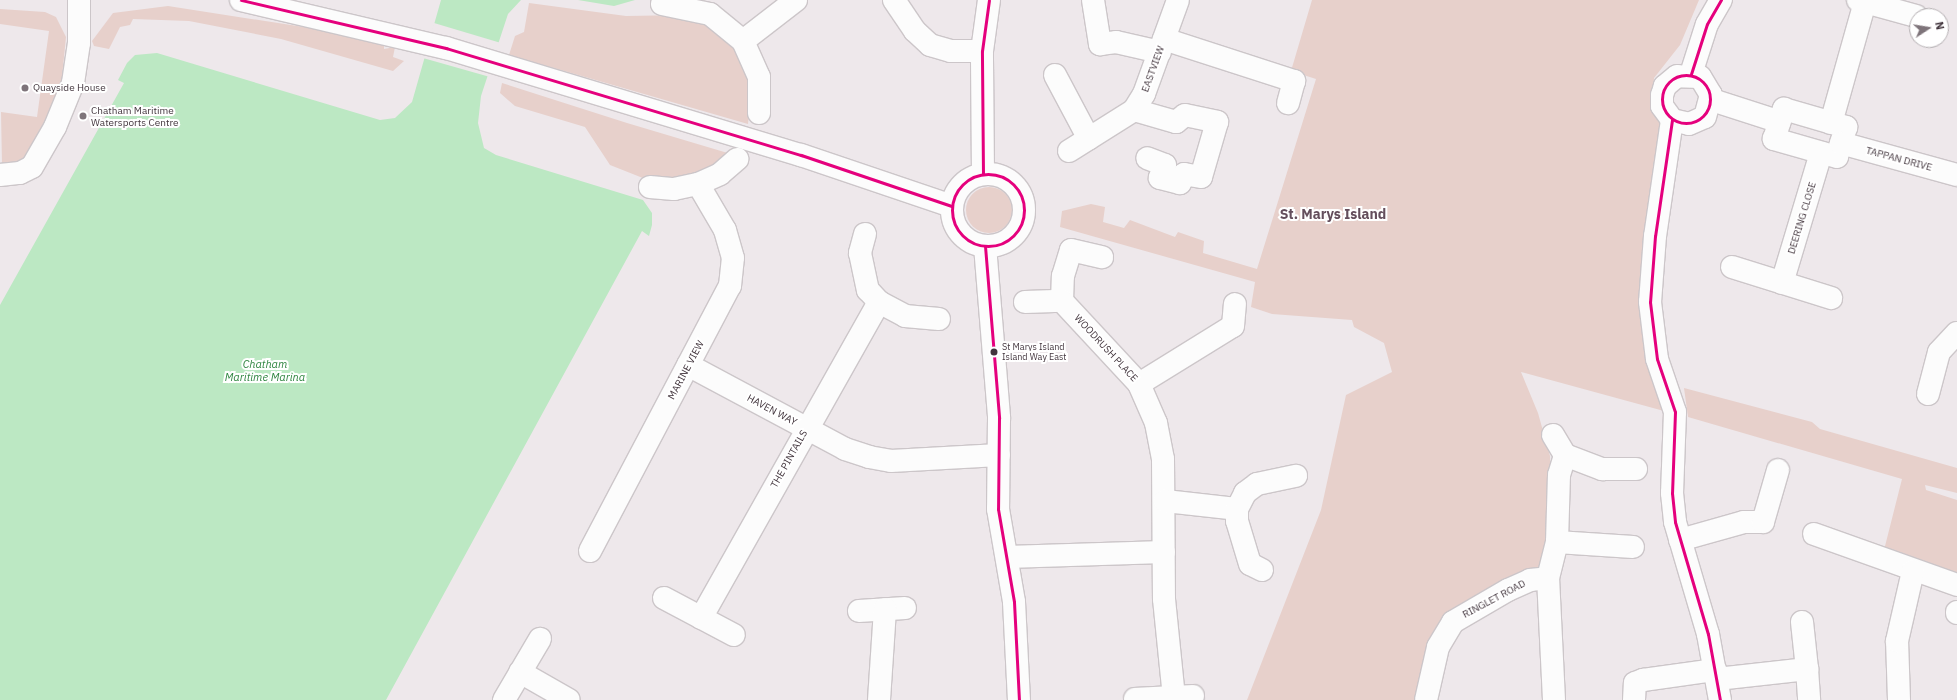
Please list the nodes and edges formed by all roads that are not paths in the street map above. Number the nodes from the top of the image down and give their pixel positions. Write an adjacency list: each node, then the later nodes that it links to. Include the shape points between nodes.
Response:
1 (79, 0): 31 (street, via 80,43 74,83 55,127 32,167 20,173)
2 (241, 0): 35 (street, via 355,25 561,84 801,155)
3 (796, 0): 12 (street)
4 (894, 0): 14 (street, via 915,32 930,45 951,51)
5 (989, 0): 14 (street)
6 (1093, 0): 13 (street, via 1100,44 1116,42)
7 (1178, 0): 13 (street, EASTVIEW)
8 (1721, 0): 15 (street, via 1707,24)
9 (1861, 1): 11 (street); 23 (street)
10 (662, 4): 12 (street, via 710,14)
11 (1909, 14)
12 (743, 41): 20 (street, via 759,77)
13 (1162, 45): 18 (street, via 1294,81); 19 (street, EASTVIEW, via 1144,94)
14 (982, 51): 30 (street)
15 (1691, 74): 17 (street, via 1705,82); 21 (street, via 1677,76 1664,89 1662,106)
16 (1055, 75): 24 (street)
17 (1712, 100): 21 (street, via 1705,117 1697,122 1689,124); 22 (street)
18 (1288, 103)
19 (1134, 110): 24 (street, EASTVIEW); 28 (street, via 1176,122 1185,115 1217,122 1209,179 1184,174 1180,183 1160,178 1165,166)
20 (759, 113)
21 (1672, 120): 61 (street, via 1655,236 1650,302 1657,359 1675,412 1672,493)
22 (1780, 122): 23 (street, via 1784,109); 27 (street, via 1774,139)
23 (1831, 123): 25 (street, via 1846,127)
24 (1089, 139): 26 (street, EASTVIEW)
25 (1841, 143): 27 (street, via 1837,157); 32 (street, TAPPAN DRIVE)
26 (1069, 151)
27 (1821, 153): 40 (street, DEERING CLOSE)
28 (1147, 158)
29 (737, 159): 33 (street, via 720,174)
30 (983, 174): 35 (street, via 962,185); 37 (street, via 1006,179 1016,187 1024,209 1017,232 1008,240)
31 (0, 175)
32 (1957, 175)
33 (698, 184): 34 (street, via 674,189); 48 (street, MARINE VIEW, via 725,230 733,258 730,286)
34 (650, 188)
35 (952, 206): 37 (street, via 957,228 974,243)
36 (865, 234): 43 (street, via 860,253 863,272 868,290)
37 (985, 246): 53 (street)
38 (1102, 257): 42 (street, via 1071,250 1063,276)
39 (1732, 267): 40 (street)
40 (1782, 282): 41 (street)
41 (1831, 298)
42 (1062, 301): 44 (street); 49 (street, WOODRUSH PLACE)
43 (879, 302): 46 (street, via 906,316); 51 (street, THE PINTAILS)
44 (1025, 302)
45 (1235, 304): 49 (street, via 1233,326)
46 (939, 319)
47 (1957, 333): 50 (street, via 1939,352)
48 (688, 365): 51 (street, HAVEN WAY); 64 (street, MARINE VIEW)
49 (1139, 384): 58 (street, WOODRUSH PLACE, via 1156,423)
50 (1928, 394)
51 (806, 429): 53 (street, HAVEN WAY, via 845,449 891,461); 73 (street, THE PINTAILS)
52 (1553, 435): 54 (street)
53 (999, 455): 66 (street, via 998,509)
54 (1565, 455): 55 (street, via 1602,469); 62 (street, via 1559,475 1556,507)
55 (1636, 469)
56 (1778, 470): 61 (street, via 1763,522 1744,522)
57 (1296, 476): 59 (street, via 1257,484 1245,494)
58 (1166, 501): 59 (street); 65 (street, WOODRUSH PLACE)
59 (1237, 509): 67 (street, via 1237,521 1250,564)
60 (1814, 534): 68 (street)
61 (1680, 540): 79 (street)
62 (1557, 542): 63 (street); 69 (street)
63 (1633, 547)
64 (590, 551)
65 (1164, 552): 66 (street); 80 (street, WOODRUSH PLACE, via 1164,600 1184,696)
66 (1007, 557): 84 (street, via 1014,602)
67 (1262, 570)
68 (1913, 571): 70 (street); 89 (street, via 1897,641)
69 (1548, 578): 85 (street, RINGLET ROAD, via 1530,580 1508,590 1453,622 1438,647); 86 (street)
70 (1957, 585)
71 (664, 598): 73 (street)
72 (859, 610): 83 (street, via 895,609)
73 (701, 618): 75 (street)
74 (1802, 622): 77 (street)
75 (734, 635)
76 (540, 639): 78 (street)
77 (1807, 669): 79 (street); 88 (street)
78 (520, 672): 81 (street); 82 (street)
79 (1718, 683): 87 (street, via 1643,680 1635,684)
80 (1135, 699)
81 (504, 700)
82 (569, 700)
83 (879, 700)
84 (1019, 700)
85 (1426, 700)
86 (1554, 700)
87 (1634, 700)
88 (1809, 700)
89 (1899, 700)

